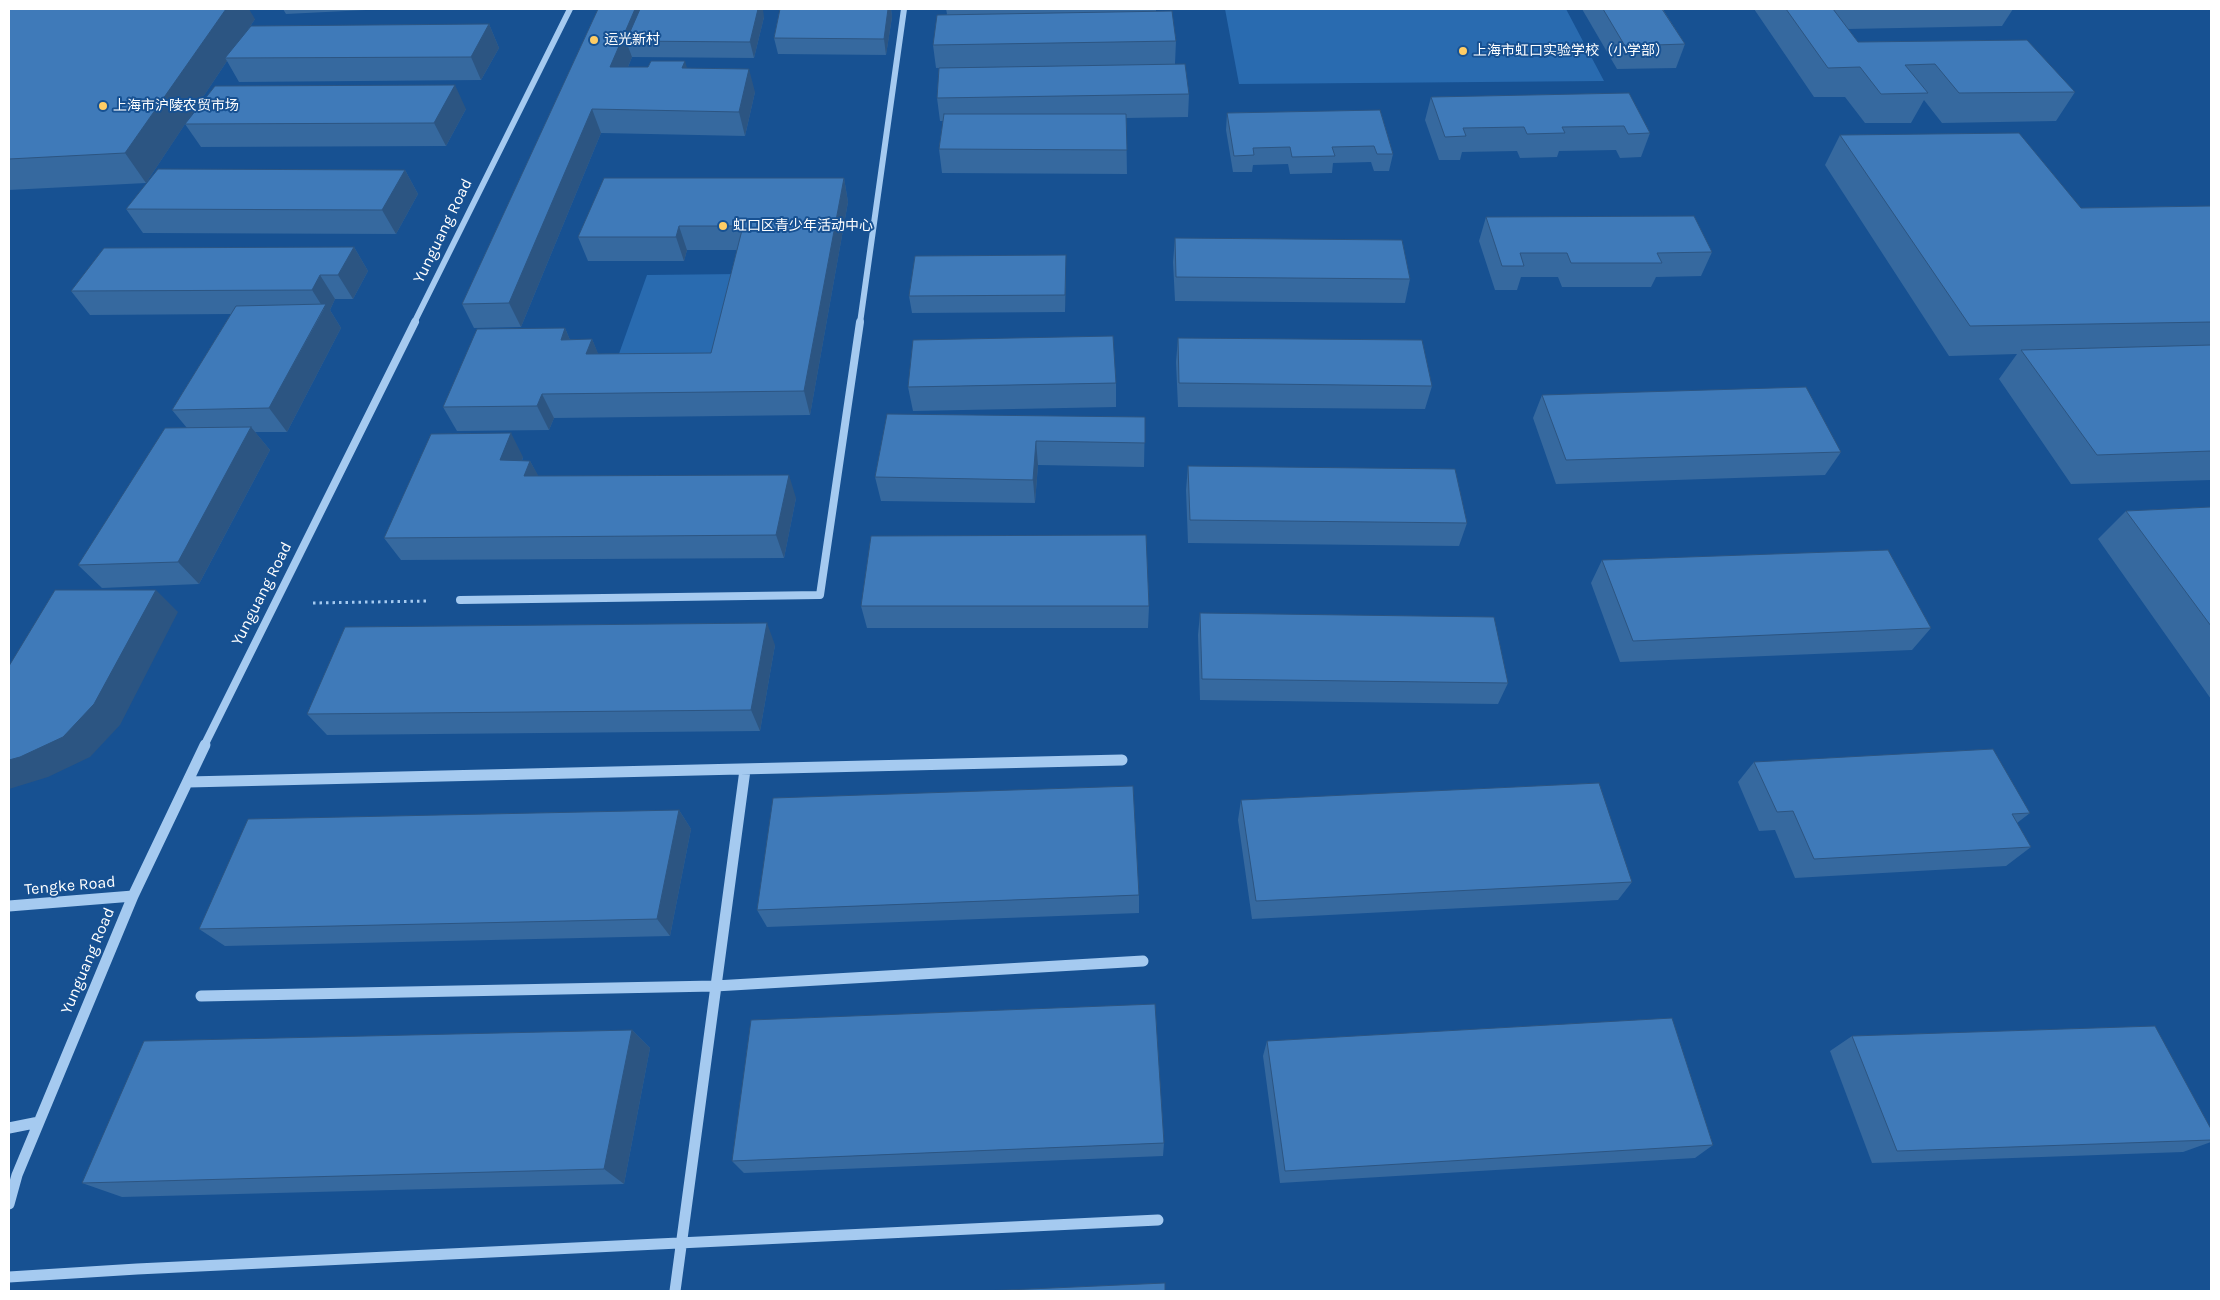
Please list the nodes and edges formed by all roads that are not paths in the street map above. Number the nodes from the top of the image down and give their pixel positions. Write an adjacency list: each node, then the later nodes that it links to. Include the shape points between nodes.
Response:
1 (570, 9): 6 (street, Yunguang Road)
2 (904, 9): 3 (street, via 820,596)
3 (460, 600)
4 (1122, 760): 5 (street)
5 (745, 770): 6 (street); 10 (street)
6 (188, 782): 7 (street, Yunguang Road)
7 (133, 896): 8 (street, Tengke Road); 12 (street, Yunguang Road)
8 (9, 906)
9 (1143, 961): 10 (street)
10 (715, 986): 11 (street); 16 (street)
11 (201, 996)
12 (39, 1122): 13 (street); 14 (street, Yunguang Road)
13 (9, 1128)
14 (9, 1204)
15 (1158, 1220): 16 (street)
16 (681, 1244): 17 (street); 18 (street)
17 (9, 1277)
18 (674, 1291)

